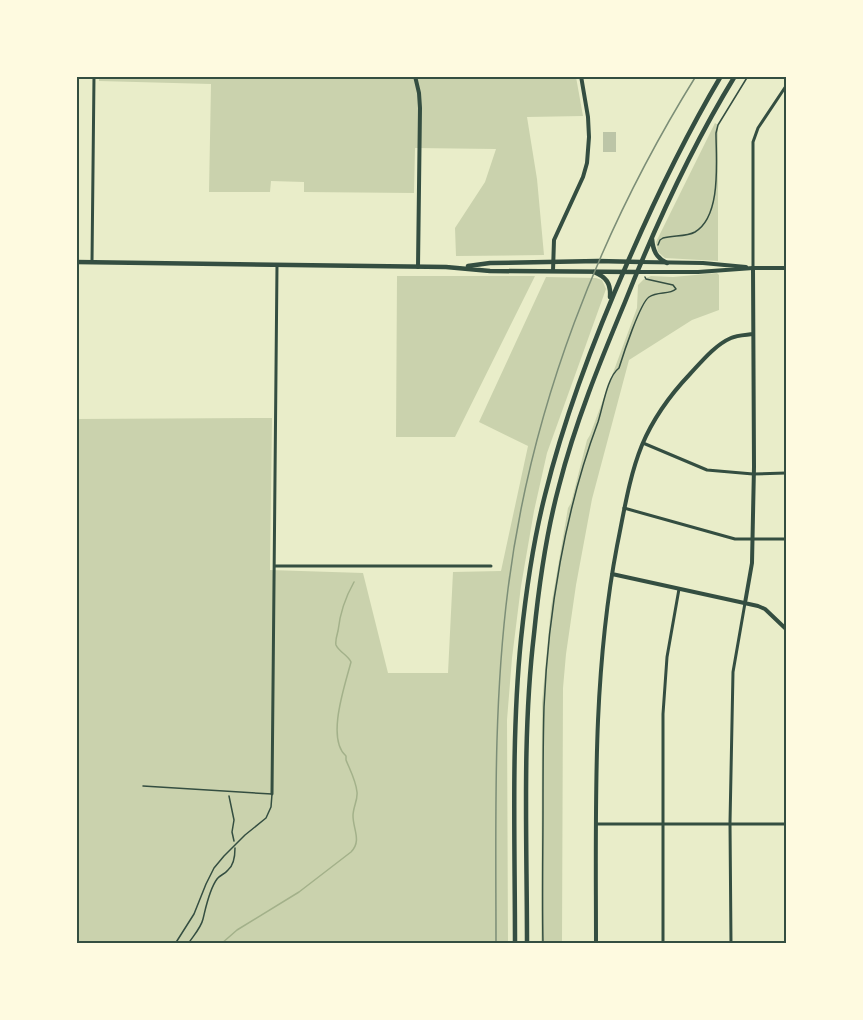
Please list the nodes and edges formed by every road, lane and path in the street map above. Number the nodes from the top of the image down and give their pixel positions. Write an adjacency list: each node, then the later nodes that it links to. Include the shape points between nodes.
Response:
1 (94, 76): 12 (street)
2 (415, 76): 17 (street, via 420,108)
3 (581, 76): 13 (street, via 588,117 587,163 555,238)
4 (721, 76): 10 (main road, via 677,154)
5 (735, 76): 8 (main road)
6 (748, 76): 9 (path, via 718,125 716,192 706,220 690,234 663,238 658,243)
7 (786, 86): 19 (street, via 753,142)
8 (652, 236): 14 (main road); 15 (main road, via 656,254)
9 (659, 251)
10 (628, 261): 13 (main road); 14 (main road); 23 (main road)
11 (76, 262): 12 (main road)
12 (92, 262): 16 (main road)
13 (553, 262): 18 (main road); 21 (street)
14 (641, 262): 15 (street); 24 (main road)
15 (667, 263): 19 (street)
16 (277, 265): 17 (main road); 34 (street)
17 (418, 267): 18 (main road)
18 (459, 267): 21 (main road)
19 (753, 268): 20 (street); 24 (street); 27 (street)
20 (786, 268)
21 (553, 271): 22 (main road)
22 (594, 272): 23 (main road); 26 (main road, via 610,285)
23 (623, 272): 24 (main road); 26 (main road)
24 (637, 272): 51 (main road, via 567,456 540,583 528,710)
25 (646, 279): 52 (path, via 676,289 647,300 610,384 571,509 555,597 544,705)
26 (610, 303): 50 (main road, via 561,437 531,565 516,721)
27 (753, 334): 28 (street, via 732,337 704,358 674,392); 30 (street)
28 (643, 443): 30 (street, via 707,470); 31 (street)
29 (786, 473): 30 (street)
30 (753, 474): 32 (street)
31 (624, 508): 32 (street, via 729,537); 36 (street)
32 (753, 539): 33 (street); 38 (street)
33 (786, 539)
34 (275, 566): 35 (street); 42 (street)
35 (491, 566)
36 (612, 574): 37 (street); 43 (street, via 600,673)
37 (679, 589): 38 (street); 44 (street, via 666,668)
38 (745, 603): 39 (street, via 765,609); 45 (street, via 734,672)
39 (786, 629)
40 (144, 786): 41 (lane)
41 (228, 792): 42 (lane); 47 (path)
42 (272, 794): 47 (lane, via 266,818)
43 (596, 824): 44 (street); 53 (street)
44 (663, 824): 45 (street); 54 (street)
45 (730, 824): 46 (street); 55 (street)
46 (786, 824)
47 (234, 846): 48 (lane, via 214,868 194,914); 49 (path, via 232,865 215,883 203,921)
48 (175, 944)
49 (188, 944)
50 (515, 944)
51 (527, 944)
52 (543, 944)
53 (596, 944)
54 (663, 944)
55 (731, 944)

